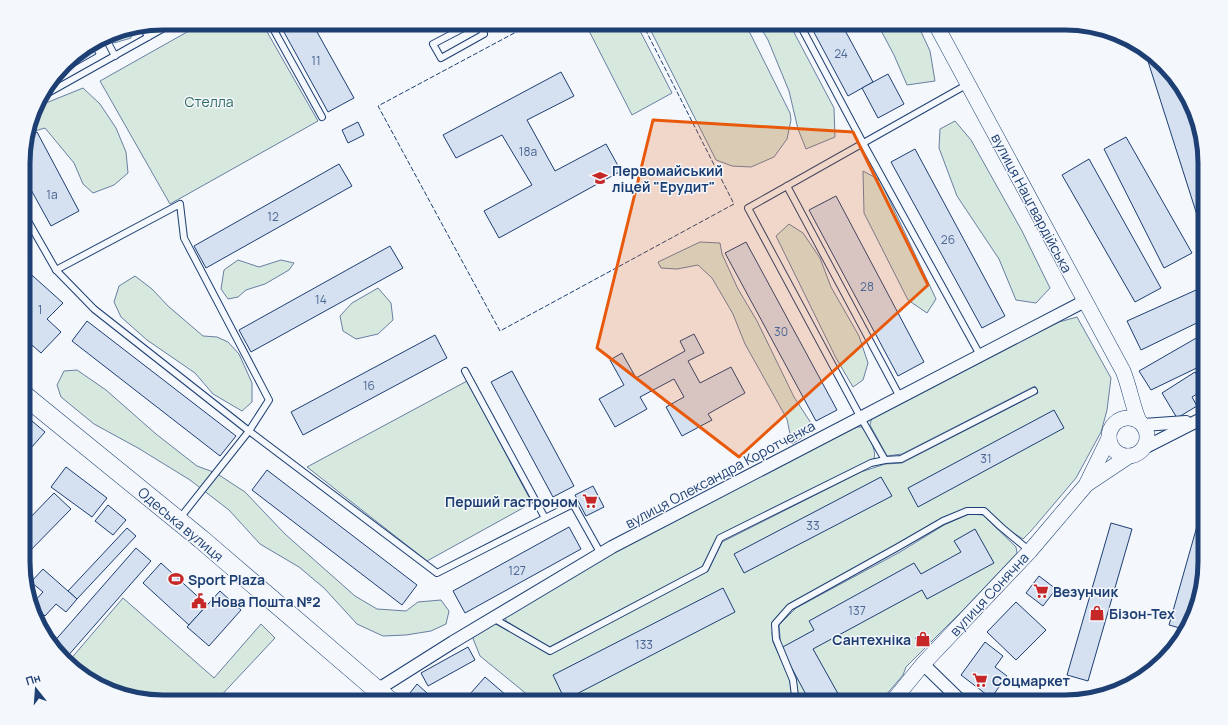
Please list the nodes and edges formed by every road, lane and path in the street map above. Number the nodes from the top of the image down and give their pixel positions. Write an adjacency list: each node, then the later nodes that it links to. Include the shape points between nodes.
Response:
1 (160, 30): 8 (lane)
2 (274, 30): 13 (lane)
3 (460, 30): 4 (lane, via 433,44 441,58 484,34)
4 (482, 30)
5 (803, 30): 14 (lane)
6 (939, 30): 11 (street, вулиця Нацгвардійська)
7 (145, 31): 8 (lane)
8 (148, 37): 10 (lane)
9 (108, 42): 10 (lane)
10 (115, 56): 12 (lane)
11 (968, 84): 14 (lane); 18 (street, вулиця Нацгвардійська)
12 (51, 92)
13 (322, 117)
14 (863, 143): 15 (lane); 19 (lane)
15 (787, 186): 23 (lane); 25 (lane, via 748,208)
16 (30, 224): 17 (lane)
17 (56, 270): 29 (lane, via 94,309); 29 (lane, via 180,204 184,238 269,400)
18 (1085, 300): 19 (street, вулиця Олександра Коротченка); 21 (street, вулиця Нацгвардійська)
19 (980, 355): 23 (street, вулиця Олександра Коротченка)
20 (465, 371): 35 (lane)
21 (1128, 384): 28 (street, вулиця Нацгвардійська, via 1131,400); 30 (street)
22 (1034, 391): 33 (lane, via 901,459)
23 (900, 397): 25 (street, вулиця Олександра Коротченка)
24 (30, 400): 36 (main road, Одеська вулиця)
25 (861, 418): 33 (lane); 38 (street, вулиця Олександра Коротченка)
26 (1198, 419): 28 (street, via 1177,424)
27 (1198, 420): 31 (street)
28 (1141, 423): 30 (street, via 1134,419 1122,419); 31 (street, via 1148,436)
29 (249, 431): 35 (lane, via 437,573); 36 (lane)
30 (1111, 432): 32 (street, via 1114,449 1123,456); 34 (street, вулиця Сонячна)
31 (1144, 448): 32 (street)
32 (1129, 456): 34 (street, вулиця Сонячна)
33 (885, 460): 39 (lane, via 871,463 720,538 705,569 550,651)
34 (1086, 485): 37 (street, вулиця Сонячна)
35 (545, 518): 38 (lane, via 572,504)
36 (178, 521): 41 (main road, Одеська вулиця)
37 (1030, 551): 40 (street, вулиця Сонячна); 43 (lane, via 984,511 967,512 942,521 790,607 775,624 776,639 793,680)
38 (601, 554): 39 (street, вулиця Олександра Коротченка)
39 (493, 618): 42 (street, вулиця Олександра Коротченка)
40 (923, 664): 44 (street, вулиця Сонячна); 45 (street)
41 (383, 695)
42 (385, 695)
43 (795, 695)
44 (898, 695)
45 (955, 695)

